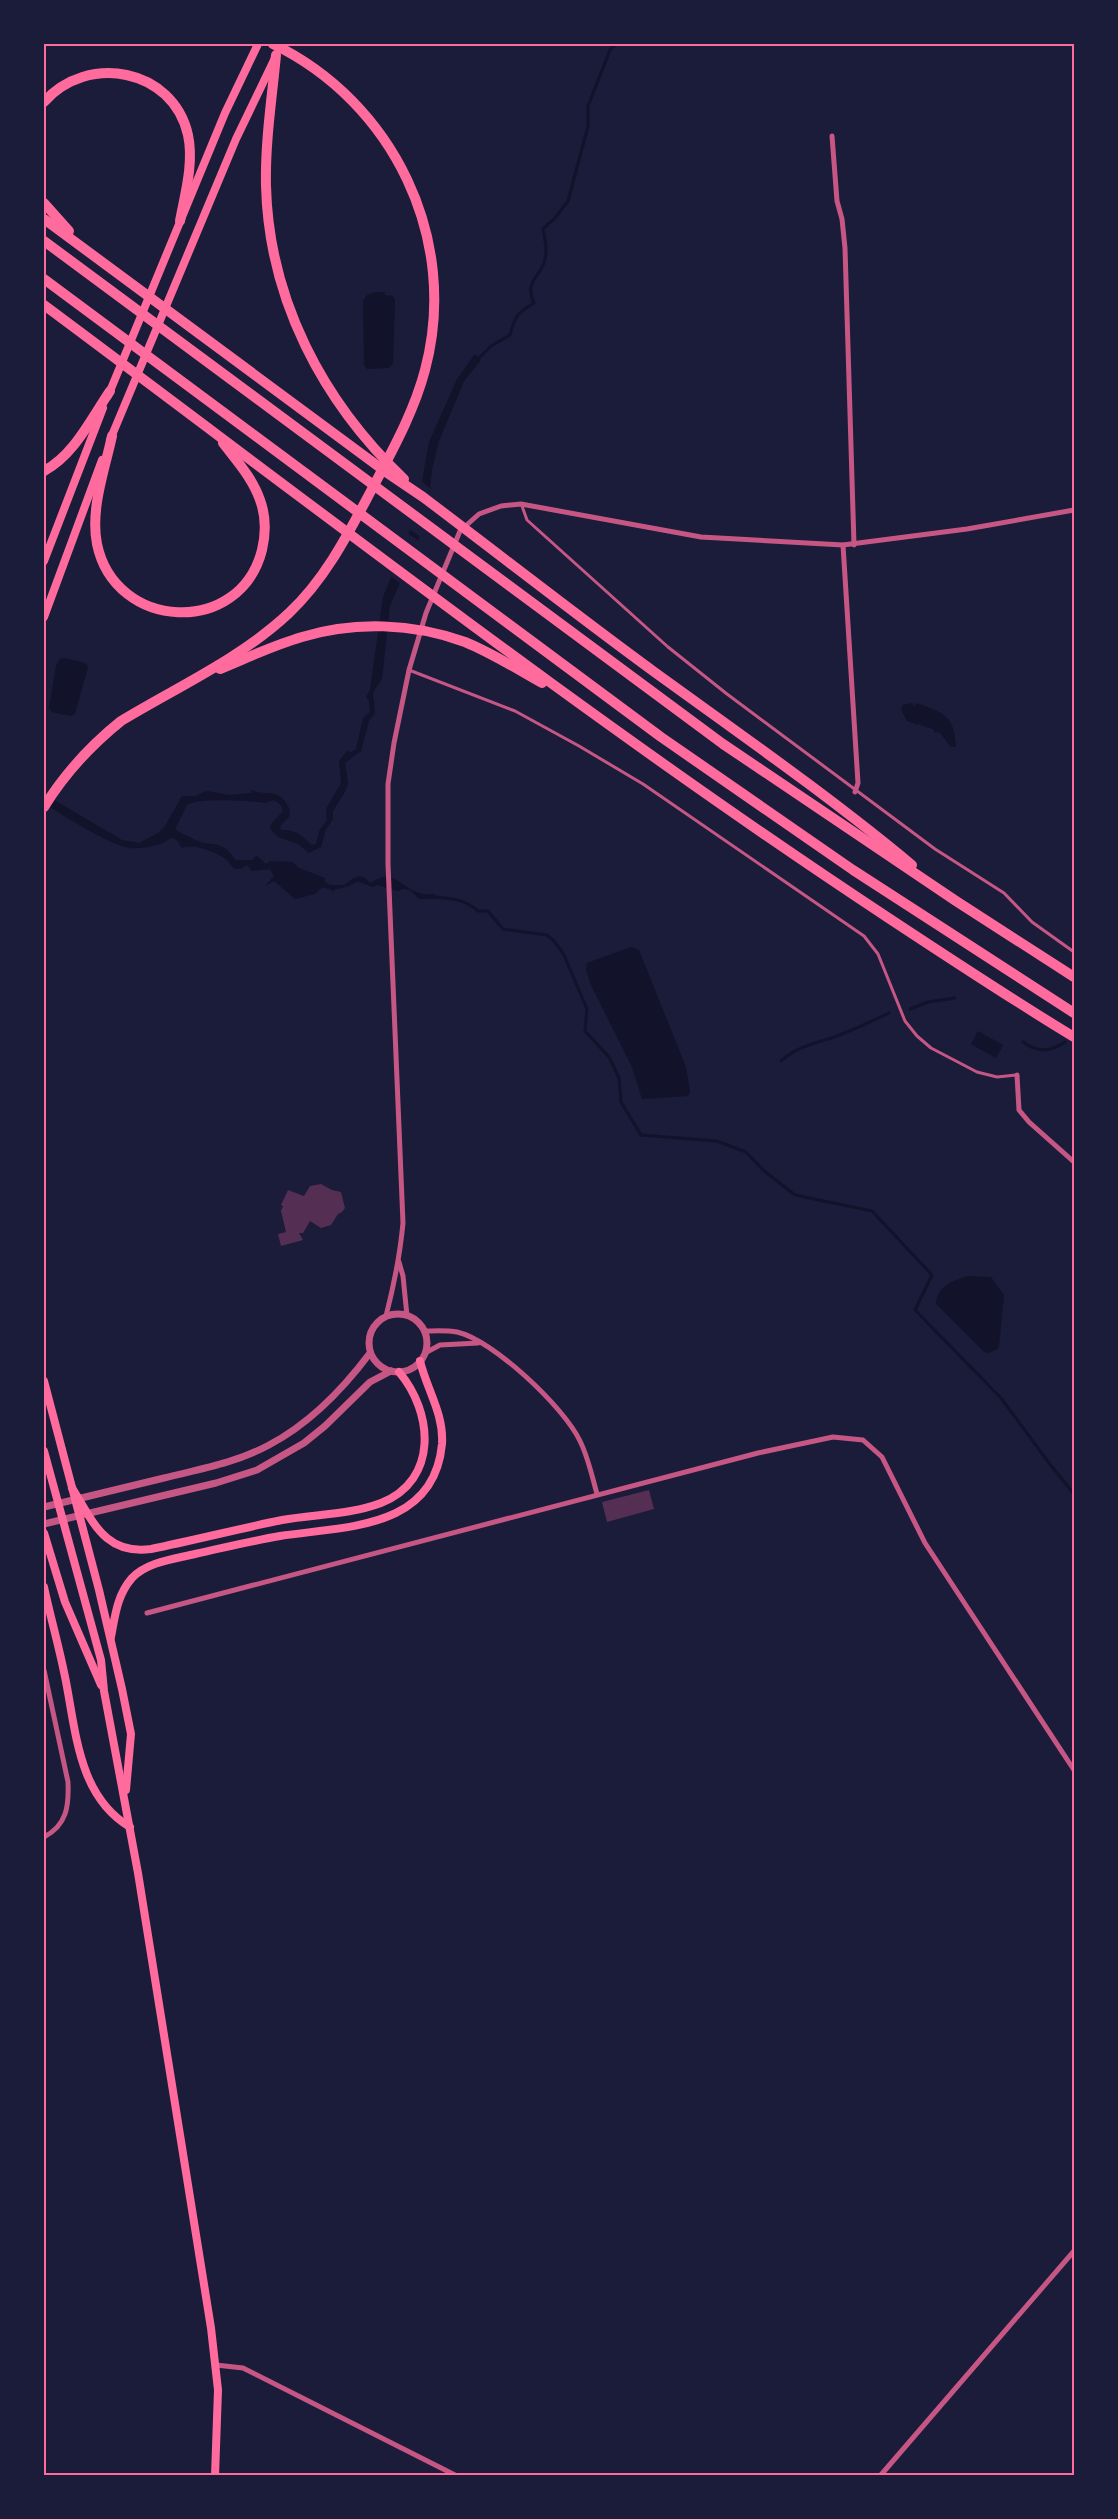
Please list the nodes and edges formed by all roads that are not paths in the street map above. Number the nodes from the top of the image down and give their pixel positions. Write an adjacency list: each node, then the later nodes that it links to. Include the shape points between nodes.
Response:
1 (258, 44): 8 (main road)
2 (281, 44): 3 (main road)
3 (275, 49): 17 (main road); 19 (highway, via 266,186 276,262 291,313 316,368 338,403 371,444); 27 (highway, via 318,70 354,101 401,165 426,232 434,280 433,329 419,390 405,425 336,556 289,613 249,645)
4 (44, 102): 8 (highway, via 65,83 102,72 141,79 165,95 182,118 190,147)
5 (832, 136): 23 (street, via 844,248)
6 (44, 203): 10 (highway)
7 (44, 219): 10 (highway)
8 (180, 221): 15 (main road)
9 (44, 241): 31 (highway, via 723,744)
10 (85, 249): 19 (highway)
11 (44, 279): 34 (highway, via 661,737 853,870)
12 (44, 305): 14 (highway)
13 (44, 312): 14 (highway)
14 (68, 323): 16 (highway)
15 (110, 391): 18 (highway, via 71,448); 24 (main road)
16 (216, 433): 17 (highway, via 249,477 261,501 263,546 255,568 237,591 213,606 183,613 154,609 132,597 114,581 103,563 95,523); 28 (highway)
17 (112, 436): 25 (main road)
18 (44, 471)
19 (423, 497): 31 (highway, via 777,759)
20 (521, 504): 22 (street, via 701,537); 26 (street, via 479,514 460,531 426,613); 29 (lane, via 527,520 668,647)
21 (1074, 510): 23 (street)
22 (843, 545): 23 (street); 29 (street, via 858,783)
23 (854, 545)
24 (44, 561)
25 (44, 617)
26 (409, 670): 36 (lane, via 515,711 643,784 864,936 882,962 909,1027 931,1048 977,1072 997,1077); 38 (street, via 388,784 402,1223)
27 (189, 682): 28 (highway, via 301,637 342,628 405,628 437,633 482,650); 30 (highway, via 121,721 88,750)
28 (578, 703): 35 (highway, via 784,849)
29 (855, 792): 32 (lane, via 1004,893 1032,922)
30 (44, 806)
31 (956, 901): 33 (highway)
32 (1074, 952)
33 (1074, 977)
34 (1074, 1013)
35 (1074, 1037)
36 (1017, 1075): 37 (street, via 1019,1110)
37 (1074, 1162)
38 (399, 1262): 39 (street); 40 (street)
39 (386, 1316): 40 (street); 43 (street, via 369,1336)
40 (407, 1316): 41 (street)
41 (424, 1331): 42 (street, via 458,1332); 44 (street)
42 (482, 1343): 44 (street, via 440,1346); 49 (street, via 504,1358 570,1423)
43 (370, 1353): 45 (street, via 375,1361); 50 (street, via 319,1408 269,1445 222,1464)
44 (422, 1357): 45 (street, via 414,1367); 55 (main road, via 438,1411 442,1443 429,1484 410,1505 367,1525 240,1544 142,1569 117,1604)
45 (395, 1371): 48 (main road, via 417,1397 426,1432 422,1460 413,1476 384,1502 142,1550 123,1547 96,1529); 51 (street, via 370,1382 316,1434 274,1462 237,1477)
46 (44, 1381): 48 (main road)
47 (44, 1452): 57 (main road, via 96,1642)
48 (72, 1488): 55 (main road)
49 (597, 1494): 54 (street); 58 (street, via 833,1437 864,1440 882,1456 925,1544)
50 (44, 1507)
51 (44, 1524)
52 (44, 1533): 57 (main road, via 68,1610)
53 (44, 1587): 60 (main road, via 81,1760 103,1804)
54 (147, 1613)
55 (111, 1637): 59 (main road, via 131,1734)
56 (44, 1670): 61 (street, via 69,1795 63,1821)
57 (104, 1691): 59 (main road)
58 (1074, 1770)
59 (125, 1803): 60 (main road)
60 (130, 1827): 63 (main road)
61 (45, 1836)
62 (1074, 2251): 66 (street)
63 (216, 2365): 64 (main road); 65 (street, via 243,2368)
64 (215, 2475)
65 (457, 2475)
66 (880, 2475)

